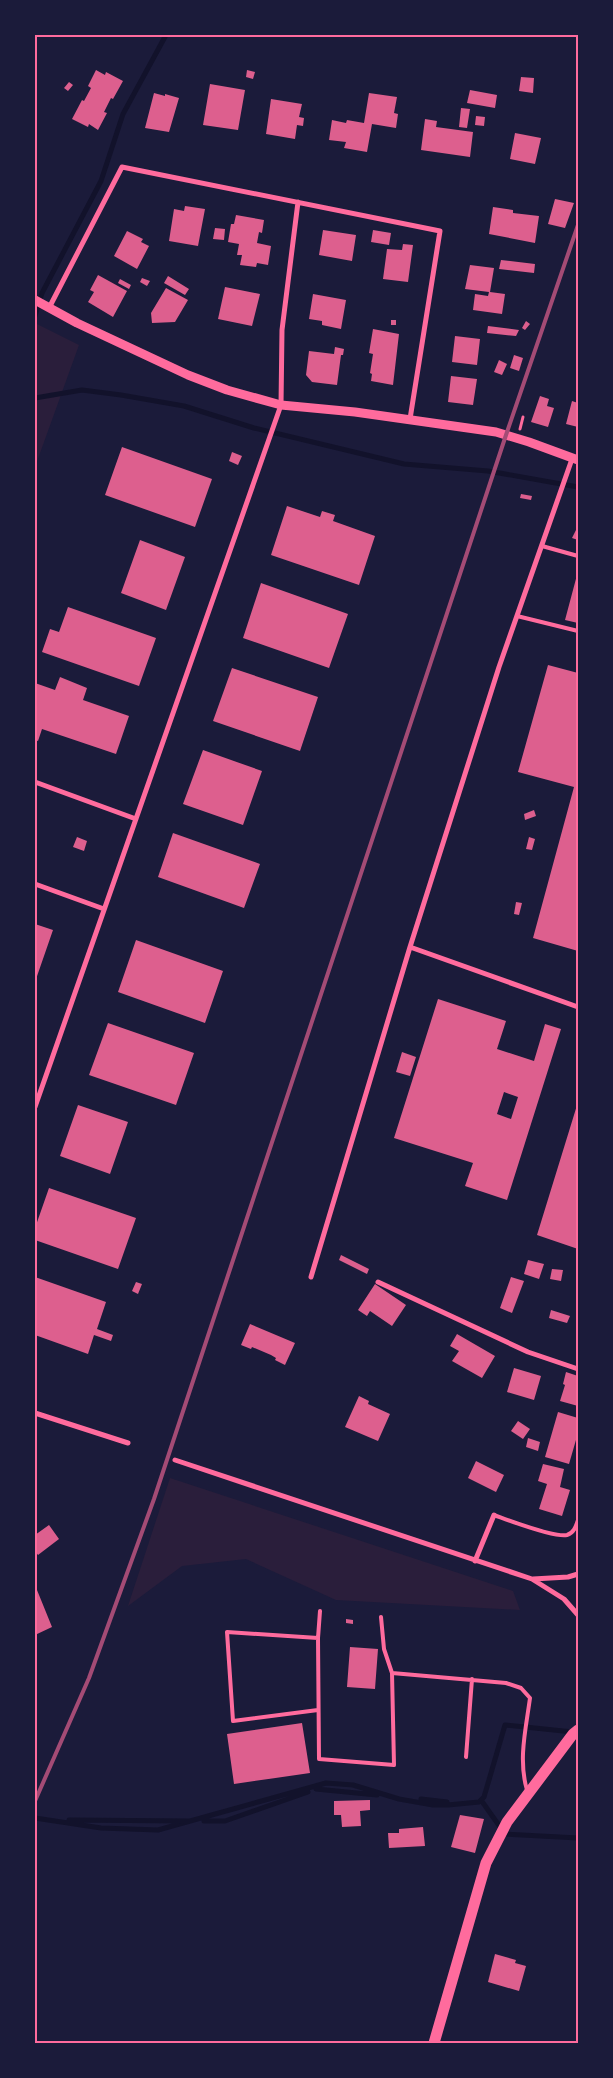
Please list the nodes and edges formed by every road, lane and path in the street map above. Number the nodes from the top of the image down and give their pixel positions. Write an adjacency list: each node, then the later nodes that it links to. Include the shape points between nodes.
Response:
1 (298, 202): 3 (street, via 122,167); 4 (street, via 283,311); 5 (street, via 440,231)
2 (35, 300): 3 (street)
3 (49, 308): 4 (street, via 206,383)
4 (281, 405): 5 (street); 12 (street)
5 (410, 419): 6 (street, via 501,434)
6 (575, 460): 7 (street)
7 (542, 546): 8 (lane); 9 (street)
8 (578, 556)
9 (518, 616): 10 (lane); 15 (street)
10 (578, 632)
11 (35, 782): 12 (street)
12 (136, 819): 14 (street)
13 (35, 884): 14 (street)
14 (104, 909): 17 (street)
15 (410, 948): 16 (street); 18 (street)
16 (578, 1007)
17 (35, 1107)
18 (311, 1277)
19 (378, 1282): 20 (street, via 528,1352)
20 (578, 1369)
21 (35, 1413): 22 (street)
22 (128, 1443)
23 (176, 1460): 26 (street)
24 (494, 1515): 25 (lane, via 556,1535 567,1535 576,1529); 26 (street)
25 (578, 1520)
26 (475, 1560): 28 (street)
27 (578, 1574): 28 (street)
28 (532, 1579): 30 (street, via 564,1599)
29 (320, 1611): 32 (lane)
30 (578, 1615)
31 (381, 1617): 33 (lane, via 384,1649)
32 (318, 1638): 35 (lane); 35 (lane, via 227,1632 232,1721)
33 (392, 1672): 34 (lane); 35 (lane, via 394,1765 319,1759)
34 (472, 1679): 38 (lane); 39 (lane, via 506,1683 521,1688 530,1698 523,1745)
35 (318, 1710)
36 (578, 1719): 37 (main road)
37 (575, 1732): 39 (main road)
38 (466, 1757)
39 (528, 1792): 40 (main road, via 507,1822 486,1863)
40 (434, 2043)

